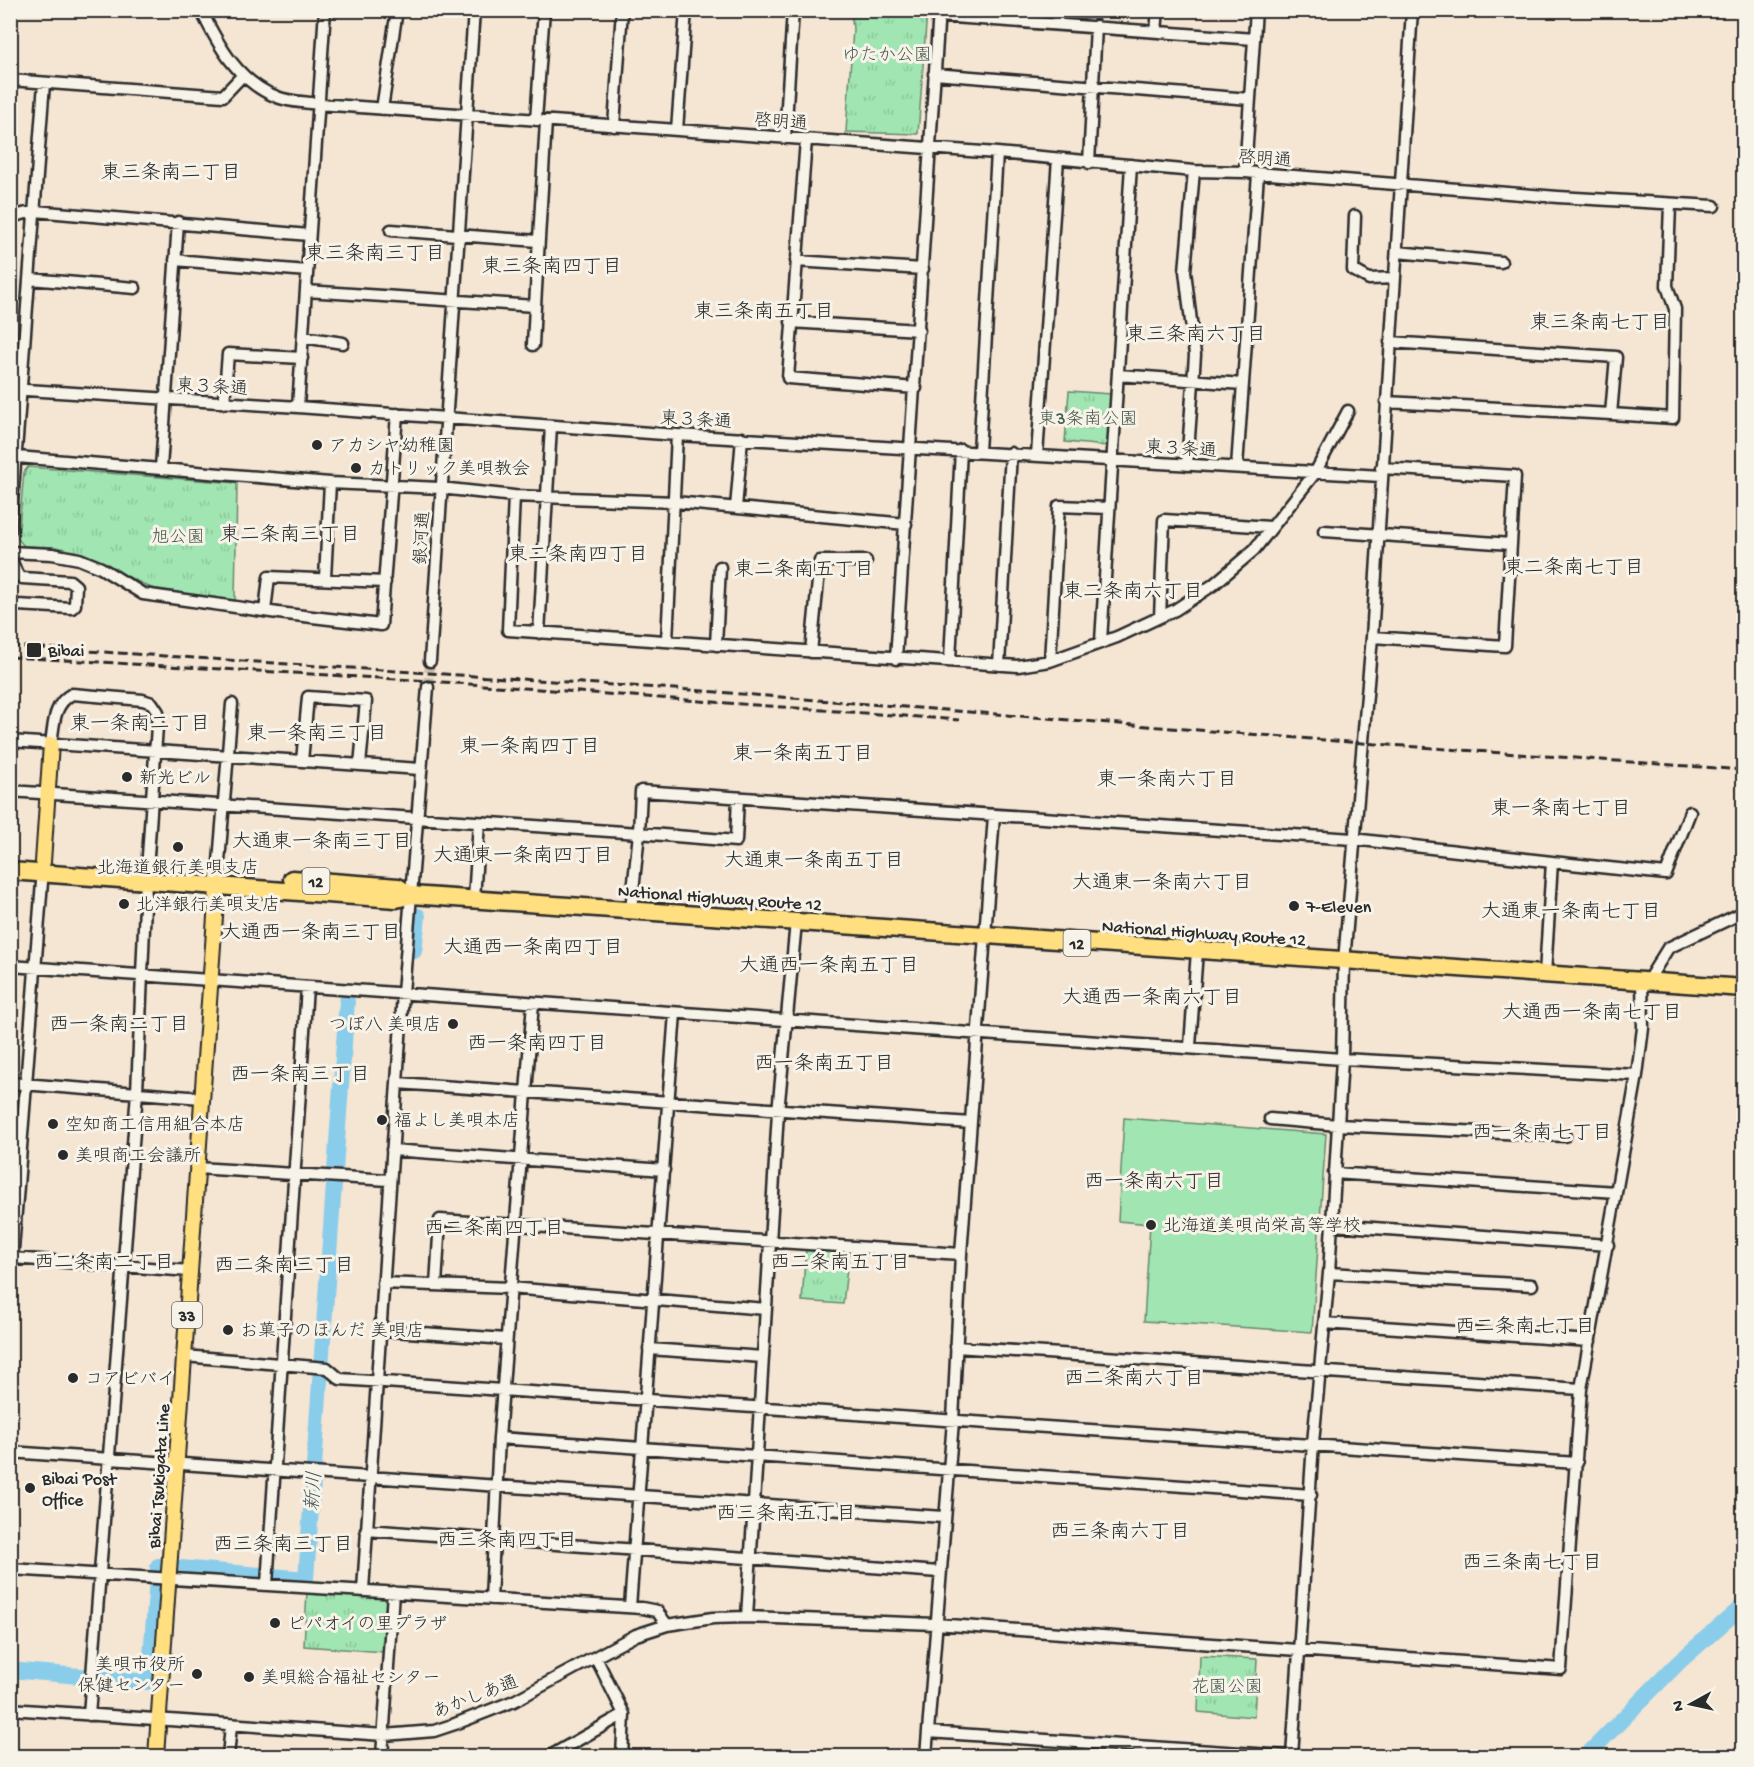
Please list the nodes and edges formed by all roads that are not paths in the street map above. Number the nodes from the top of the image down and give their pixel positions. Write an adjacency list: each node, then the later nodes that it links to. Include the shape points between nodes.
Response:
1 (201, 10): 20 (street, 啓明通, via 220,48)
2 (325, 10): 25 (street)
3 (397, 10): 26 (street)
4 (474, 10): 27 (street, 銀河通)
5 (544, 10): 28 (street)
6 (622, 10): 29 (street)
7 (686, 10): 30 (street)
8 (793, 10): 31 (street)
9 (1058, 10): 15 (street)
10 (1158, 10): 17 (street)
11 (1256, 10): 18 (street)
12 (1412, 10): 41 (street)
13 (939, 13): 14 (street); 19 (street)
14 (994, 15): 15 (street)
15 (1057, 23): 16 (street)
16 (1096, 26): 17 (street); 23 (street)
17 (1156, 31): 18 (street)
18 (1254, 39): 24 (street)
19 (934, 74): 23 (street); 33 (street)
20 (243, 75): 22 (street, via 223,96); 25 (street, 啓明通, via 277,97)
21 (10, 80): 22 (street)
22 (44, 83): 44 (street)
23 (1094, 88): 24 (street); 36 (street)
24 (1250, 99): 39 (street)
25 (318, 104): 26 (street, 啓明通); 49 (street)
26 (382, 109): 27 (street, 啓明通)
27 (467, 115): 28 (street, 啓明通); 50 (street, 銀河通)
28 (541, 121): 29 (street, 啓明通); 51 (street)
29 (614, 126): 30 (street, 啓明通)
30 (677, 130): 31 (street, 啓明通)
31 (785, 138): 32 (street, 啓明通)
32 (806, 140): 33 (street, 啓明通); 54 (street)
33 (930, 149): 34 (street, 啓明通); 56 (street)
34 (997, 153): 35 (street, 啓明通); 90 (street)
35 (1058, 159): 36 (street, 啓明通); 92 (street)
36 (1089, 163): 37 (street, 啓明通)
37 (1131, 165): 38 (street, 啓明通); 71 (street)
38 (1194, 171): 39 (street, 啓明通); 72 (street, via 1185,271 1195,355)
39 (1245, 172): 40 (street, 啓明通)
40 (1258, 174): 41 (street, 啓明通); 73 (street)
41 (1401, 184): 42 (street, 啓明通); 52 (street)
42 (1670, 205): 43 (street, 啓明通); 83 (street, via 1667,286 1675,309 1673,418)
43 (1714, 206)
44 (35, 211): 46 (street); 47 (street); 59 (street)
45 (1355, 216): 58 (street, via 1353,270 1369,279)
46 (10, 217)
47 (178, 222): 49 (street); 53 (street)
48 (390, 231): 50 (street)
49 (309, 235): 57 (street)
50 (457, 235): 51 (street); 62 (street, 銀河通)
51 (538, 241): 63 (street)
52 (1397, 252): 55 (street); 58 (street)
53 (175, 260): 57 (street); 77 (street)
54 (796, 261): 56 (street); 64 (street)
55 (1501, 262)
56 (923, 269): 65 (street)
57 (307, 272): 61 (street)
58 (1395, 278): 67 (street)
59 (30, 279): 60 (street); 76 (street)
60 (135, 288)
61 (306, 291): 62 (street); 66 (street)
62 (453, 302): 63 (street); 84 (street, 銀河通)
63 (536, 306): 69 (street)
64 (791, 322): 65 (street); 74 (street, via 788,378)
65 (919, 330): 74 (street)
66 (303, 338): 68 (street); 70 (street)
67 (1390, 342): 78 (street); 83 (street, via 1616,357)
68 (343, 343)
69 (533, 345)
70 (302, 358): 79 (street, via 228,354); 80 (street)
71 (1118, 375): 72 (street); 94 (street)
72 (1193, 381): 73 (street); 95 (street)
73 (1243, 384): 96 (street)
74 (915, 388): 88 (street)
75 (10, 389): 76 (street, 東３条通)
76 (23, 390): 77 (street, 東３条通); 93 (street)
77 (166, 399): 79 (street, 東３条通); 97 (street)
78 (1386, 402): 83 (street); 98 (street)
79 (224, 403): 80 (street, 東３条通)
80 (298, 406): 82 (street, 東３条通)
81 (1348, 411): 99 (street)
82 (397, 414): 84 (street, 東３条通); 101 (street)
83 (1611, 414)
84 (445, 417): 85 (street, 東３条通); 102 (street, 銀河通)
85 (551, 426): 86 (street, 東３条通); 104 (street)
86 (677, 435): 87 (street, 東３条通); 105 (street)
87 (742, 438): 88 (street, 東３条通); 106 (street)
88 (912, 447): 89 (street, 東３条通); 108 (street)
89 (961, 450): 90 (street, 東３条通); 130 (street)
90 (980, 451): 91 (street, 東３条通)
91 (1011, 453): 92 (street, 東３条通); 133 (street)
92 (1037, 455): 94 (street, 東３条通)
93 (17, 456): 97 (street); 110 (street)
94 (1113, 460): 95 (street, 東３条通); 107 (street)
95 (1187, 465): 96 (street, 東３条通)
96 (1237, 467): 99 (street, 東３条通)
97 (161, 468): 100 (street)
98 (1381, 472): 99 (street, 東３条通); 112 (street); 113 (street, 東３条通, via 1515,476)
99 (1315, 473): 109 (street)
100 (330, 483): 101 (street); 118 (street)
101 (391, 486): 102 (street); 119 (street)
102 (440, 488): 103 (street); 131 (street, 銀河通)
103 (514, 496): 104 (street); 123 (street, via 508,630)
104 (547, 496): 105 (street); 123 (street)
105 (675, 502): 106 (street); 125 (street)
106 (736, 508): 108 (street)
107 (1108, 508): 126 (street); 132 (street, via 1059,506)
108 (906, 524): 129 (street)
109 (1270, 527): 122 (street, via 1254,550 1213,585); 122 (street, via 1164,519)
110 (10, 531)
111 (1324, 531): 112 (street)
112 (1377, 536): 113 (street); 124 (street)
113 (1511, 544): 124 (street, via 1505,646)
114 (10, 552): 121 (street, via 79,560 101,568 143,594)
115 (10, 557): 120 (street, via 22,578 70,581 76,586 72,608 17,605)
116 (866, 561): 128 (street, via 820,561)
117 (720, 567): 127 (street)
118 (325, 578): 119 (street); 121 (street, via 269,577)
119 (385, 582): 121 (street, via 381,625)
120 (10, 601)
121 (265, 611)
122 (1160, 617): 126 (street)
123 (539, 633): 125 (street)
124 (1372, 637): 153 (street)
125 (666, 641): 127 (street)
126 (1101, 641): 132 (street)
127 (716, 645): 128 (street)
128 (811, 652): 129 (street)
129 (896, 659): 130 (street)
130 (950, 660): 133 (street)
131 (430, 661)
132 (1050, 661): 133 (street)
133 (999, 665)
134 (428, 687): 142 (street)
135 (232, 704): 139 (street)
136 (10, 741): 137 (street)
137 (51, 744): 138 (street); 138 (street, via 56,711 64,698 72,694 94,695 152,703 158,712); 144 (main road)
138 (155, 751): 139 (street); 146 (street)
139 (229, 756): 140 (street); 147 (street)
140 (302, 761): 141 (street); 141 (street, via 308,697 366,701)
141 (360, 765): 142 (street)
142 (420, 769): 150 (street)
143 (10, 791): 144 (street)
144 (48, 794): 146 (street); 156 (main road)
145 (738, 798): 149 (street); 152 (street, via 641,791); 152 (street, via 736,841)
146 (152, 800): 147 (street); 158 (street)
147 (224, 804): 150 (street); 159 (street)
148 (1690, 812): 155 (street, via 1666,874)
149 (994, 816): 153 (street); 165 (street)
150 (417, 820): 151 (street); 160 (street)
151 (479, 824): 152 (street); 161 (street)
152 (639, 833): 162 (street)
153 (1353, 839): 155 (street); 167 (street)
154 (10, 860): 156 (highway, National Highway Route 12 / 12)
155 (1552, 862): 170 (street)
156 (43, 868): 157 (highway, National Highway Route 12 / 12); 158 (highway, National Highway Route 12 / 12); 169 (street)
157 (10, 871)
158 (147, 876): 159 (highway, National Highway Route 12 / 12); 171 (street)
159 (218, 880): 160 (highway, National Highway Route 12 / 12, via 396,899); 172 (main road, Bibai Tsukigata Line / 33)
160 (411, 895): 161 (highway, National Highway Route 12 / 12); 176 (street)
161 (474, 899): 162 (highway, National Highway Route 12 / 12)
162 (631, 910): 164 (highway, National Highway Route 12 / 12)
163 (1743, 912): 173 (street, via 1668,948)
164 (796, 922): 165 (highway, National Highway Route 12 / 12); 179 (street)
165 (985, 936): 166 (highway, National Highway Route 12 / 12); 180 (street)
166 (1197, 951): 167 (highway, National Highway Route 12 / 12); 181 (street)
167 (1344, 961): 170 (highway, National Highway Route 12 / 12); 182 (street)
168 (10, 966): 169 (street)
169 (35, 968): 171 (street); 186 (street)
170 (1545, 974): 173 (highway, National Highway Route 12 / 12)
171 (141, 975): 172 (street); 187 (street)
172 (211, 980): 174 (street); 189 (main road, Bibai Tsukigata Line / 33)
173 (1645, 981): 175 (highway, National Highway Route 12 / 12); 183 (street)
174 (307, 987): 176 (street); 201 (street)
175 (1743, 988)
176 (403, 993): 177 (street); 185 (street)
177 (533, 1004): 178 (street); 188 (street)
178 (675, 1013): 179 (street); 190 (street)
179 (787, 1021): 180 (street); 191 (street)
180 (977, 1034): 181 (street); 193 (street)
181 (1190, 1046): 182 (street)
182 (1342, 1059): 183 (street); 194 (street)
183 (1637, 1075): 203 (street)
184 (10, 1083): 186 (street)
185 (397, 1083): 188 (street); 196 (street)
186 (27, 1084): 187 (street); 210 (street)
187 (136, 1092): 189 (street); 211 (street)
188 (527, 1093): 190 (street); 197 (street)
189 (202, 1098): 198 (main road, Bibai Tsukigata Line / 33)
190 (670, 1103): 191 (street); 199 (street)
191 (778, 1112): 193 (street); 207 (street)
192 (1270, 1119): 194 (street)
193 (971, 1123): 209 (street)
194 (1338, 1125): 195 (street); 200 (street)
195 (1565, 1136)
196 (392, 1150): 197 (street); 202 (street)
197 (521, 1160): 199 (street); 204 (street)
198 (197, 1168): 201 (street); 212 (main road, Bibai Tsukigata Line / 33)
199 (664, 1170): 206 (street)
200 (1334, 1173): 203 (street); 205 (street)
201 (297, 1174): 202 (street); 229 (street)
202 (389, 1180): 214 (street)
203 (1616, 1192): 208 (street)
204 (515, 1225): 206 (street); 215 (street, via 440,1220); 218 (street)
205 (1332, 1225): 208 (street); 213 (street)
206 (659, 1233): 207 (street); 219 (street)
207 (771, 1240): 209 (street); 220 (street)
208 (1608, 1245): 224 (street)
209 (961, 1254): 225 (street)
210 (12, 1258): 211 (street); 217 (street)
211 (122, 1266): 212 (street); 242 (street)
212 (190, 1271): 227 (main road, Bibai Tsukigata Line / 33)
213 (1329, 1273): 216 (street); 221 (street)
214 (383, 1283): 215 (street); 222 (street)
215 (436, 1285): 218 (street)
216 (1532, 1285)
217 (10, 1287)
218 (510, 1288): 219 (street); 223 (street)
219 (653, 1299): 220 (street); 226 (street)
220 (766, 1309): 228 (street)
221 (1324, 1323): 224 (street); 230 (street)
222 (380, 1330): 223 (street); 231 (street)
223 (506, 1339): 232 (street)
224 (1590, 1341): 233 (street)
225 (957, 1347): 230 (street); 236 (street)
226 (649, 1349): 228 (street); 234 (street)
227 (184, 1356): 229 (street); 243 (main road, Bibai Tsukigata Line / 33)
228 (763, 1357): 235 (street)
229 (283, 1364): 231 (street, via 327,1368 340,1379); 245 (street)
230 (1321, 1372): 233 (street); 238 (street)
231 (376, 1382): 232 (street); 247 (street)
232 (502, 1389): 234 (street); 237 (street)
233 (1581, 1389): 244 (street)
234 (645, 1399): 235 (street); 239 (street)
235 (760, 1407): 236 (street); 241 (street)
236 (953, 1421): 238 (street); 246 (street)
237 (500, 1438): 239 (street); 248 (street)
238 (1313, 1443): 244 (street); 249 (street)
239 (641, 1449): 241 (street); 250 (street)
240 (10, 1452): 242 (street)
241 (756, 1456): 246 (street); 251 (street)
242 (109, 1457): 243 (street); 259 (street)
243 (177, 1462): 245 (street); 260 (main road, Bibai Tsukigata Line / 33)
244 (1577, 1463): 269 (street, あかしあ通, via 1561,1669)
245 (275, 1469): 247 (street); 261 (street)
246 (947, 1470): 249 (street); 252 (street)
247 (369, 1478): 248 (street); 253 (street)
248 (496, 1487): 250 (street); 254 (street)
249 (1311, 1495): 269 (street)
250 (638, 1498): 251 (street); 255 (street)
251 (753, 1505): 252 (street); 256 (street)
252 (943, 1517): 258 (street)
253 (366, 1530): 254 (street); 262 (street)
254 (494, 1541): 255 (street); 264 (street)
255 (634, 1550): 256 (street); 265 (street)
256 (750, 1557): 258 (street); 266 (street)
257 (10, 1569): 259 (street)
258 (939, 1572): 267 (street)
259 (100, 1576): 260 (street); 273 (street)
260 (169, 1578): 261 (street); 274 (main road, Bibai Tsukigata Line / 33)
261 (267, 1584): 262 (street)
262 (363, 1590): 263 (street)
263 (393, 1592): 264 (street); 277 (street)
264 (491, 1599): 265 (street)
265 (630, 1607): 268 (street, via 657,1611)
266 (747, 1617): 267 (street, あかしあ通); 268 (street, あかしあ通)
267 (935, 1624): 269 (street, あかしあ通); 276 (street)
268 (668, 1625): 270 (street, あかしあ通, via 636,1635)
269 (1299, 1652): 285 (street)
270 (596, 1658): 272 (street); 277 (street, あかしあ通, via 514,1701 455,1724 434,1731)
271 (10, 1709): 273 (street, あかしあ通)
272 (624, 1714): 281 (street); 282 (street)
273 (89, 1715): 274 (street, あかしあ通)
274 (159, 1721): 275 (street, あかしあ通); 278 (main road, Bibai Tsukigata Line / 33)
275 (231, 1726): 277 (street, あかしあ通); 279 (street)
276 (928, 1732): 283 (street); 284 (street)
277 (384, 1735): 280 (street)
278 (156, 1756)
279 (228, 1756)
280 (382, 1756)
281 (550, 1756)
282 (622, 1756)
283 (926, 1756)
284 (1287, 1756)
285 (1292, 1756)

